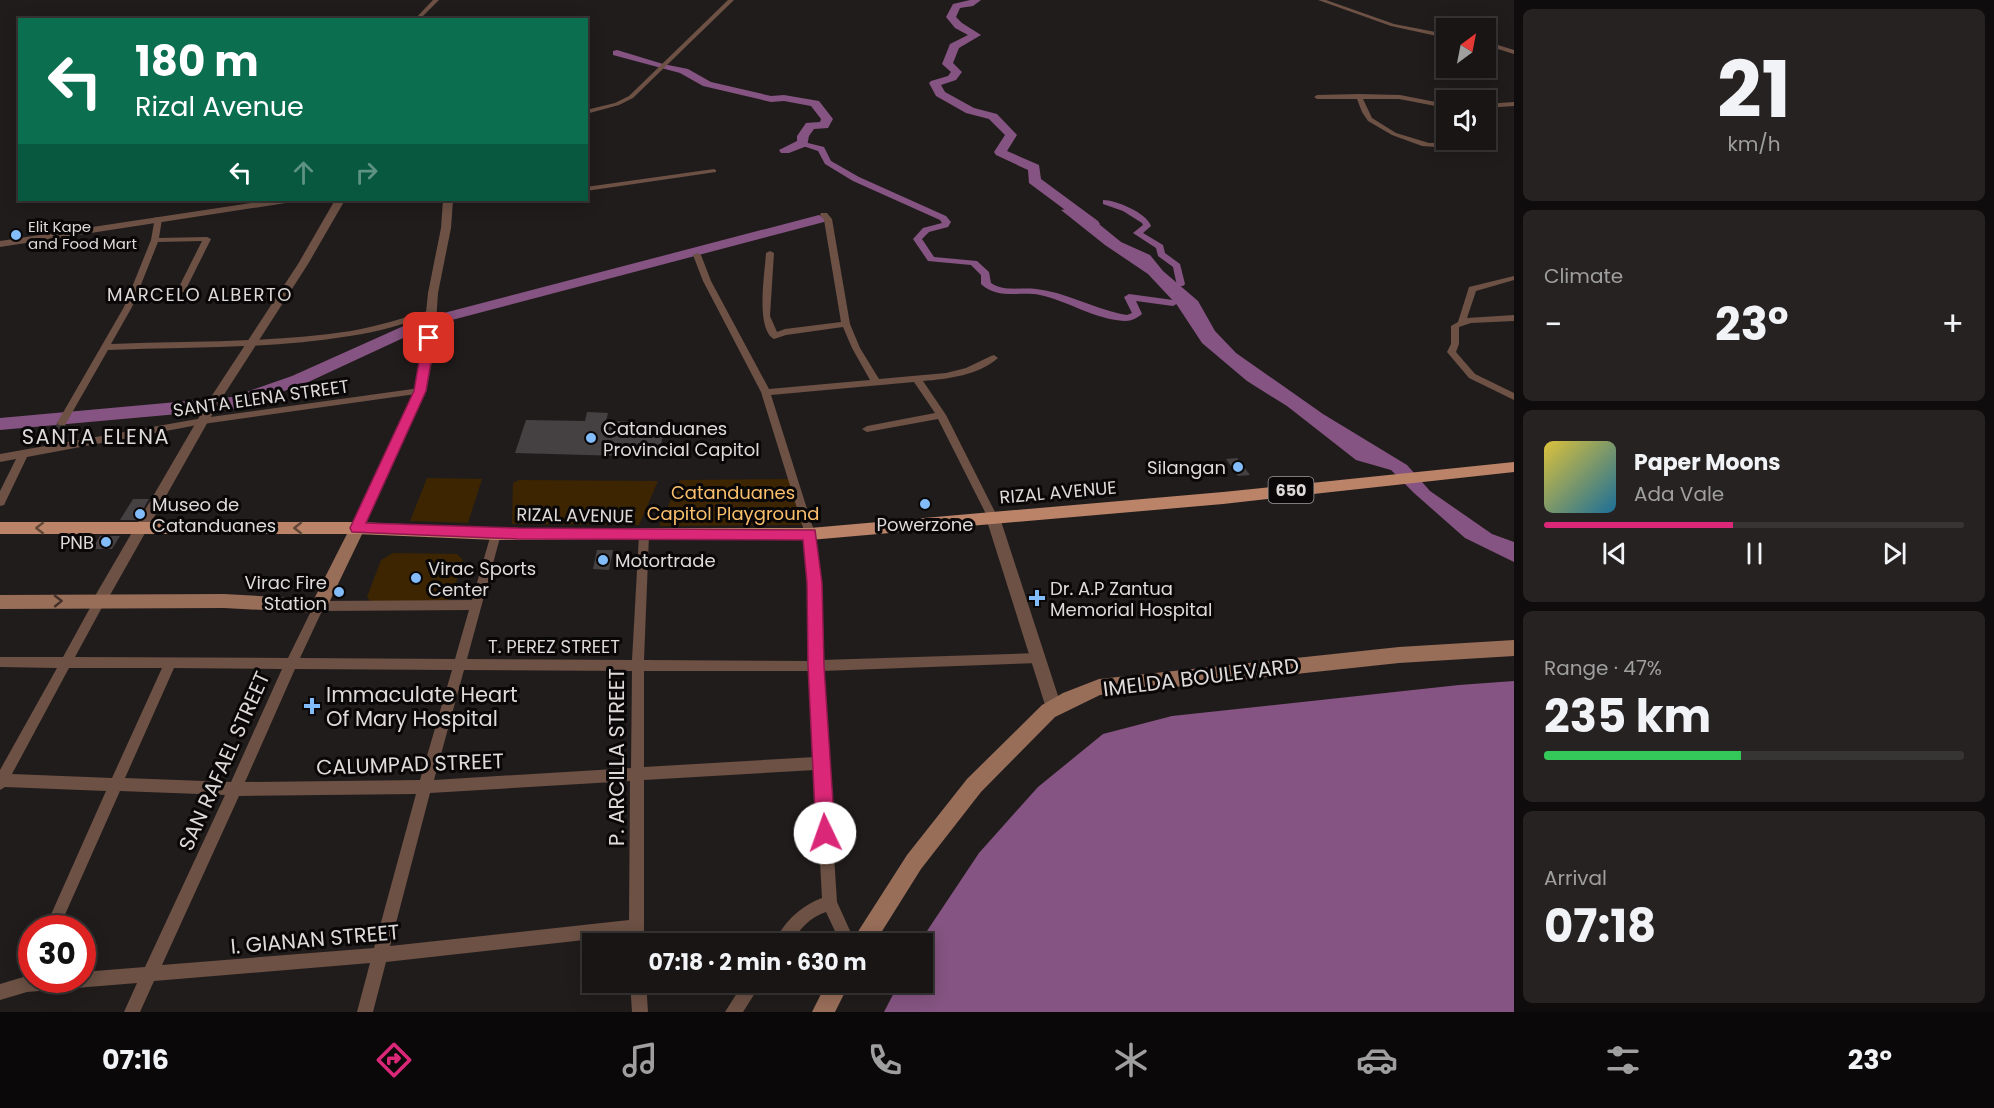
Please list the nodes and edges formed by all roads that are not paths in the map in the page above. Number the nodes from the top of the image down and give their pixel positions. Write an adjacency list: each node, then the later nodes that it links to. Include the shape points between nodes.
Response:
1 (436, 0): 4 (street)
2 (731, 0): 13 (street, via 631,97)
3 (1321, 0): 5 (street, via 1393,25)
4 (418, 18)
5 (1436, 34)
6 (1496, 46): 7 (street)
7 (1514, 52)
8 (1359, 96): 9 (street); 10 (street); 14 (street, via 1366,116 1397,136)
9 (1317, 97)
10 (1436, 102)
11 (1514, 104): 12 (street)
12 (1496, 105)
13 (588, 111)
14 (1436, 144)
15 (714, 171): 16 (street)
16 (588, 189)
17 (270, 201): 20 (street)
18 (339, 201): 33 (street)
19 (448, 201): 29 (street)
20 (238, 203): 22 (street)
21 (824, 215): 32 (street, via 828,219)
22 (158, 219): 23 (street); 24 (street)
23 (155, 240): 28 (street, via 207,239); 34 (street, via 128,307)
24 (0, 244)
25 (770, 254): 32 (street, via 766,316 774,336)
26 (697, 255): 39 (street)
27 (1514, 278): 31 (street, via 1472,289)
28 (181, 291)
29 (431, 318): 33 (street, via 324,337); 38 (street)
30 (1514, 318): 31 (street)
31 (1462, 322): 40 (street, via 1455,326 1451,352 1472,376)
32 (846, 324): 37 (street)
33 (251, 342): 34 (street); 43 (street)
34 (106, 347): 42 (street)
35 (994, 358): 36 (street, via 958,374)
36 (917, 379): 37 (street); 41 (street)
37 (877, 383): 39 (street)
38 (420, 391): 43 (street, SANTA ELENA STREET); 52 (street)
39 (766, 392): 54 (street)
40 (1514, 397)
41 (941, 415): 44 (street); 49 (street)
42 (63, 420)
43 (203, 422): 45 (street, SANTA ELENA STREET); 51 (street)
44 (867, 429)
45 (24, 453): 46 (street, SANTA ELENA STREET); 48 (street)
46 (0, 458)
47 (1514, 467): 49 (main road, RIZAL AVENUE / 650)
48 (0, 502)
49 (993, 518): 54 (main road, RIZAL AVENUE / 650); 61 (street)
50 (0, 528): 51 (main road, RIZAL AVENUE / 650, one-way to 50)
51 (142, 528): 52 (main road, RIZAL AVENUE / 650, one-way to 51); 56 (street)
52 (357, 528): 53 (main road, RIZAL AVENUE / 650); 59 (main road, SAN RAFAEL STREET)
53 (496, 534): 55 (main road, RIZAL AVENUE / 650); 58 (street)
54 (810, 534): 55 (main road, RIZAL AVENUE / 650); 68 (street)
55 (644, 535): 67 (street, P. ARCILLA STREET)
56 (100, 600): 57 (main road, one-way to 56); 59 (main road); 62 (street)
57 (0, 602)
58 (476, 605): 59 (street); 66 (street)
59 (319, 606): 65 (street, SAN RAFAEL STREET)
60 (1514, 648): 69 (main road, IMELDA BOULEVARD, via 1399,655 1099,687)
61 (1039, 658): 68 (street, T. PEREZ STREET); 69 (street)
62 (69, 661): 63 (street, T. PEREZ STREET); 64 (street, T. PEREZ STREET); 72 (street)
63 (0, 662)
64 (170, 663): 65 (street, T. PEREZ STREET); 73 (street)
65 (290, 663): 66 (street, T. PEREZ STREET); 75 (street, SAN RAFAEL STREET)
66 (458, 664): 67 (street, T. PEREZ STREET); 74 (street)
67 (638, 664): 68 (street, T. PEREZ STREET); 71 (street, P. ARCILLA STREET)
68 (816, 666): 70 (street)
69 (1054, 708): 82 (main road, IMELDA BOULEVARD, via 1005,751 959,800 903,876)
70 (821, 764): 71 (street, CALUMPAD STREET); 76 (street)
71 (638, 775): 74 (street, CALUMPAD STREET); 78 (street, P. ARCILLA STREET)
72 (1, 781): 73 (street, CALUMPAD STREET)
73 (116, 786): 75 (street, CALUMPAD STREET); 77 (street)
74 (423, 787): 75 (street, CALUMPAD STREET); 83 (street)
75 (234, 789): 84 (street, SAN RAFAEL STREET)
76 (830, 903): 80 (street, via 799,917); 81 (street)
77 (58, 915)
78 (635, 927): 79 (street, P. ARCILLA STREET); 83 (street, I. GIANAN STREET)
79 (635, 933)
80 (788, 933)
81 (844, 933)
82 (868, 933)
83 (380, 955): 84 (street, I. GIANAN STREET); 92 (street)
84 (149, 975): 85 (street, I. GIANAN STREET); 91 (street, SAN RAFAEL STREET)
85 (96, 977)
86 (18, 984): 87 (street, I. GIANAN STREET)
87 (0, 992)
88 (639, 993): 93 (street)
89 (746, 993): 94 (street)
90 (833, 993): 95 (main road)
91 (132, 1012)
92 (365, 1012)
93 (640, 1012)
94 (733, 1012)
95 (823, 1012)

